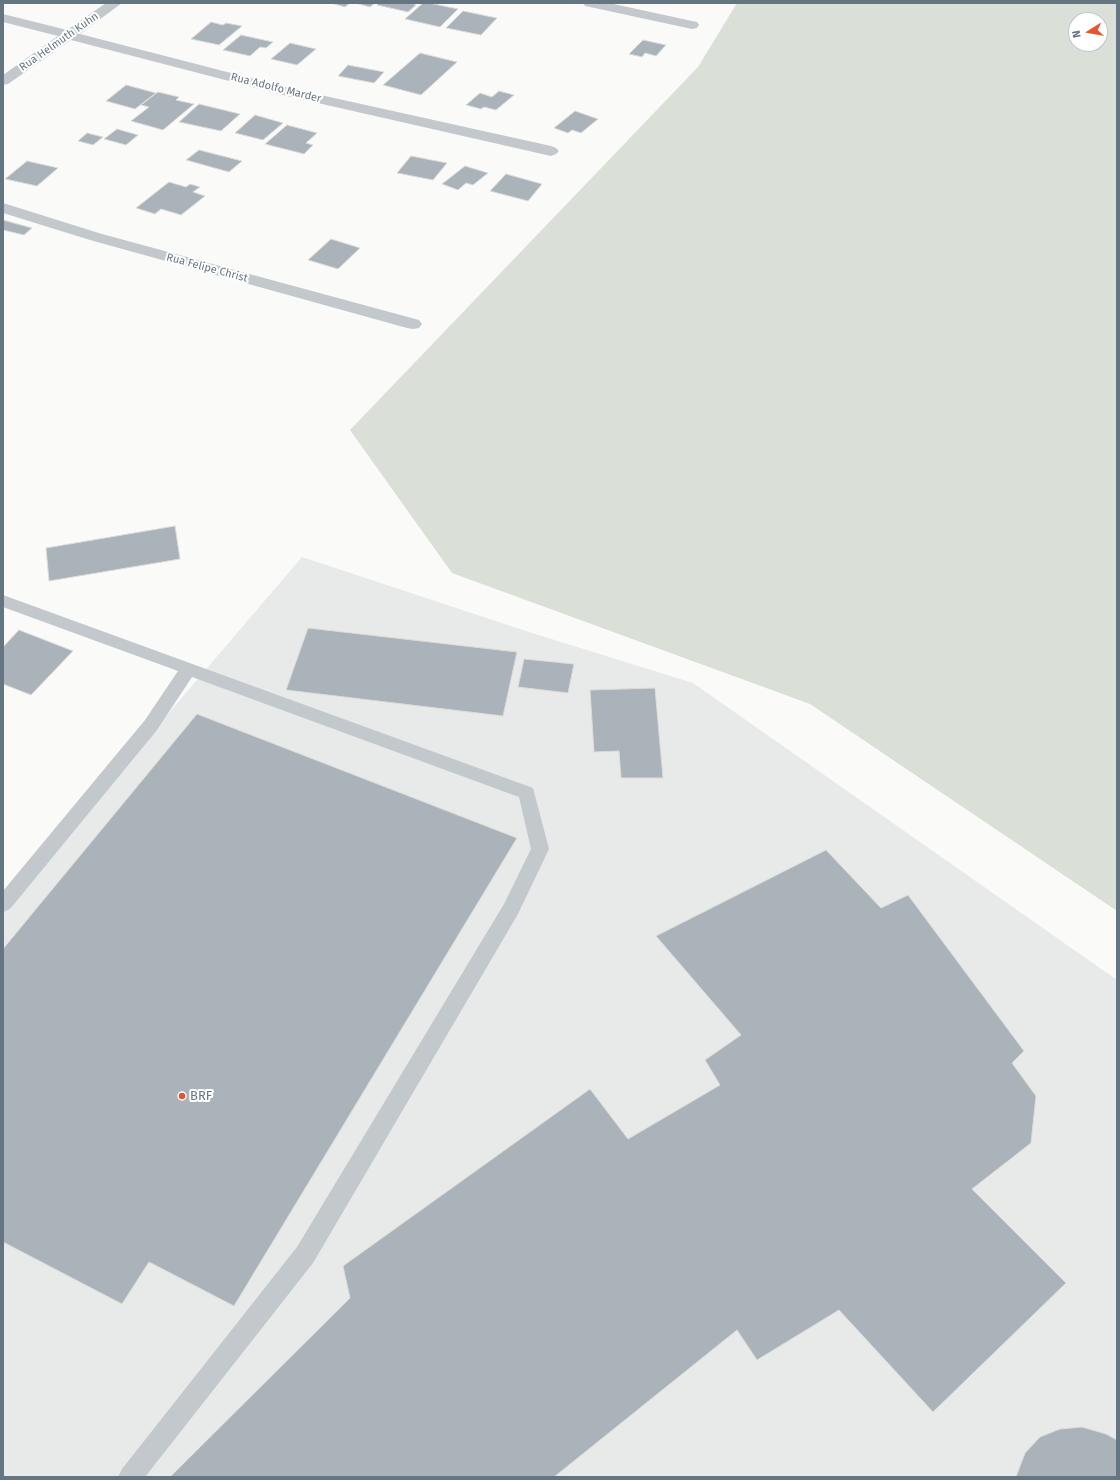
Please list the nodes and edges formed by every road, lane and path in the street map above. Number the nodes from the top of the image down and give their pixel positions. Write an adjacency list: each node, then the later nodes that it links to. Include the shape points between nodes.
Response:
1 (115, 3): 5 (street, Rua Helmuth Kuhn)
2 (590, 3): 4 (street)
3 (3, 18): 5 (street, Rua Adolfo Marder)
4 (692, 24)
5 (70, 34): 6 (street, Rua Helmuth Kuhn); 7 (street, Rua Adolfo Marder, via 287,92)
6 (3, 81)
7 (551, 151)
8 (3, 208): 9 (street, Rua Felipe Christ, via 96,237)
9 (413, 324)
10 (3, 601): 11 (lane)
11 (188, 669): 12 (lane, via 151,725); 13 (lane, via 527,793 540,849 511,909 305,1255)
12 (3, 904)
13 (130, 1477)

